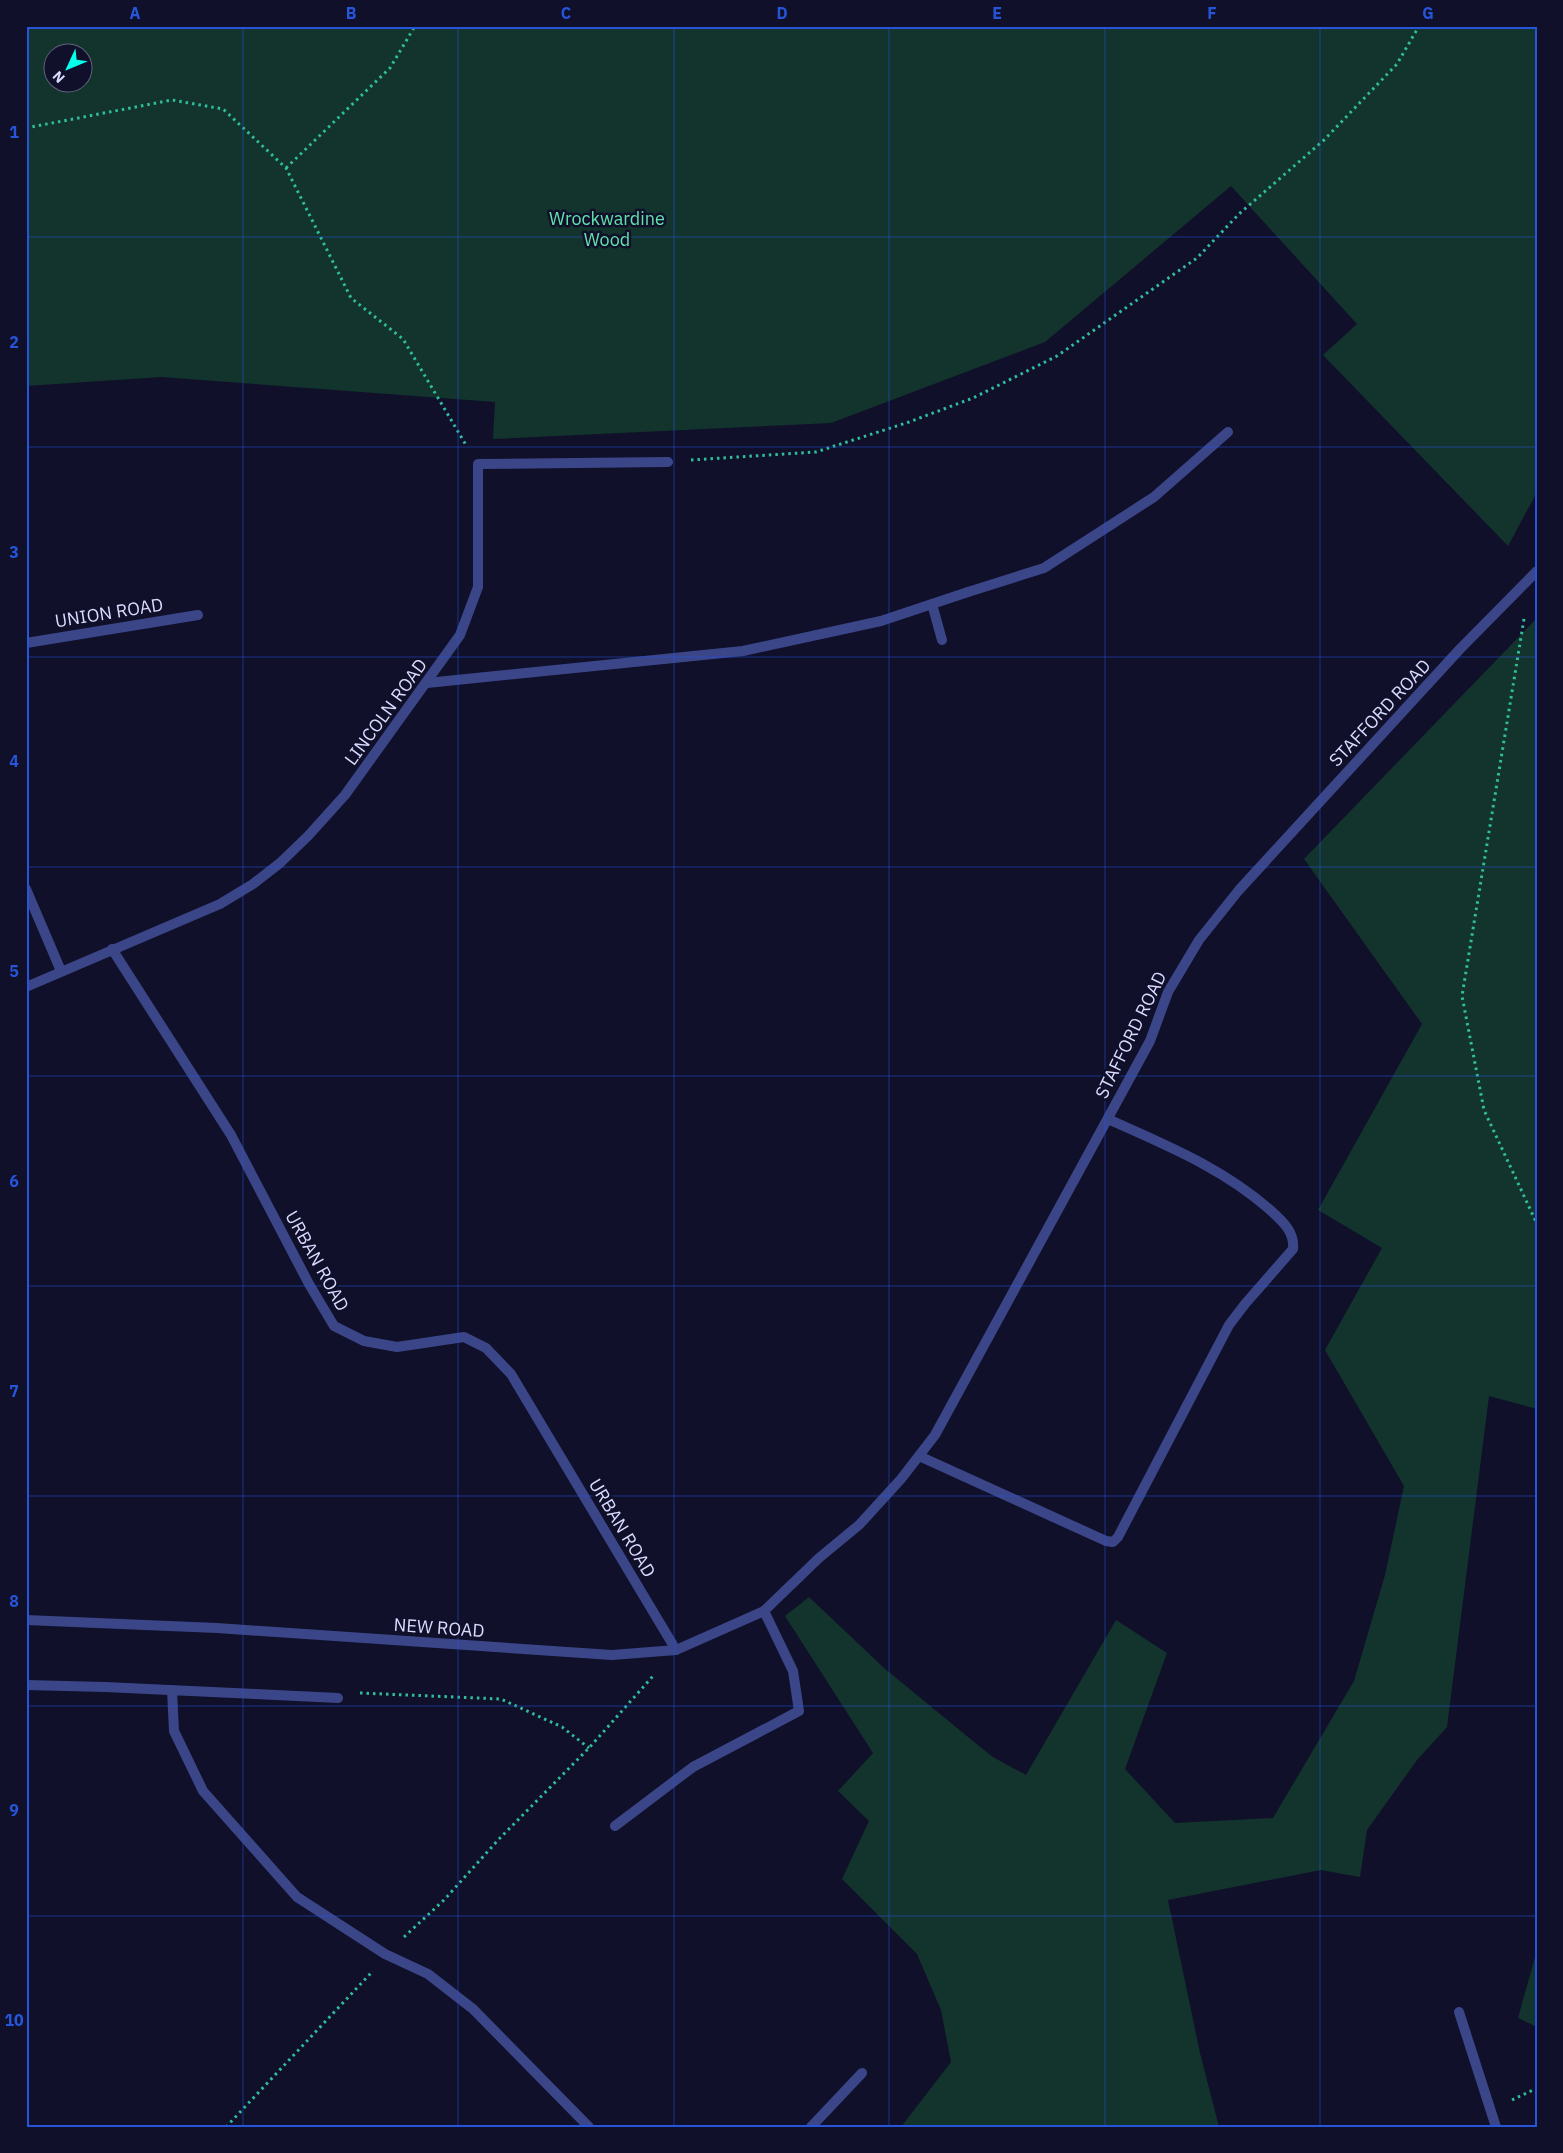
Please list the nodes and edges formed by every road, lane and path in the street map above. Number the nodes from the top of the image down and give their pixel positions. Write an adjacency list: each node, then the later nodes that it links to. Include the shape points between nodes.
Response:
1 (415, 26): 4 (path, via 390,68)
2 (1418, 26): 6 (path, via 1397,64 1324,140 1239,214 1197,258 1057,356 973,398 816,452)
3 (26, 128): 4 (path, via 172,100 223,109)
4 (286, 168): 7 (path, via 351,298 403,339)
5 (1228, 432): 9 (street, via 1154,497 1044,568)
6 (668, 462): 7 (street)
7 (478, 464): 14 (street, LINCOLN ROAD, via 478,587 460,634)
8 (1537, 571): 19 (street, STAFFORD ROAD, via 1460,649 1246,883 1199,940 1168,992 1150,1041)
9 (932, 604): 12 (street); 14 (street, via 881,621 743,651)
10 (198, 615): 13 (street, UNION ROAD)
11 (1524, 616): 20 (path, via 1462,996 1484,1110)
12 (942, 640)
13 (26, 643)
14 (427, 683): 16 (street, LINCOLN ROAD, via 345,795 280,863 220,904)
15 (26, 889): 17 (street)
16 (112, 949): 17 (street, LINCOLN ROAD); 25 (street, URBAN ROAD, via 231,1135 334,1326 364,1341 398,1347 464,1337 486,1348 511,1374)
17 (61, 971): 18 (street, LINCOLN ROAD)
18 (26, 987)
19 (1108, 1119): 21 (street, STAFFORD ROAD, via 935,1435); 21 (street, via 1198,1160 1239,1184 1289,1229 1294,1239 1293,1249 1229,1325 1113,1542)
20 (1537, 1224)
21 (919, 1456): 22 (street, STAFFORD ROAD, via 859,1526)
22 (820, 1558): 23 (street, NEW ROAD)
23 (764, 1611): 25 (street, NEW ROAD); 31 (street, via 793,1671 799,1711 693,1767)
24 (26, 1620): 25 (street, NEW ROAD, via 217,1628 612,1655)
25 (676, 1650)
26 (26, 1685): 27 (street)
27 (172, 1690): 28 (street); 32 (street, via 174,1730 204,1792 297,1897)
28 (338, 1698): 30 (path, via 351,1692 501,1699 562,1727)
29 (626, 1706): 30 (path)
30 (589, 1748): 32 (path, via 444,1900)
31 (615, 1826)
32 (385, 1954): 36 (path, via 367,1979); 37 (street, via 428,1974 473,2008)
33 (1460, 2012): 38 (street)
34 (862, 2073): 35 (street)
35 (813, 2126)
36 (226, 2127)
37 (589, 2127)
38 (1496, 2127)

